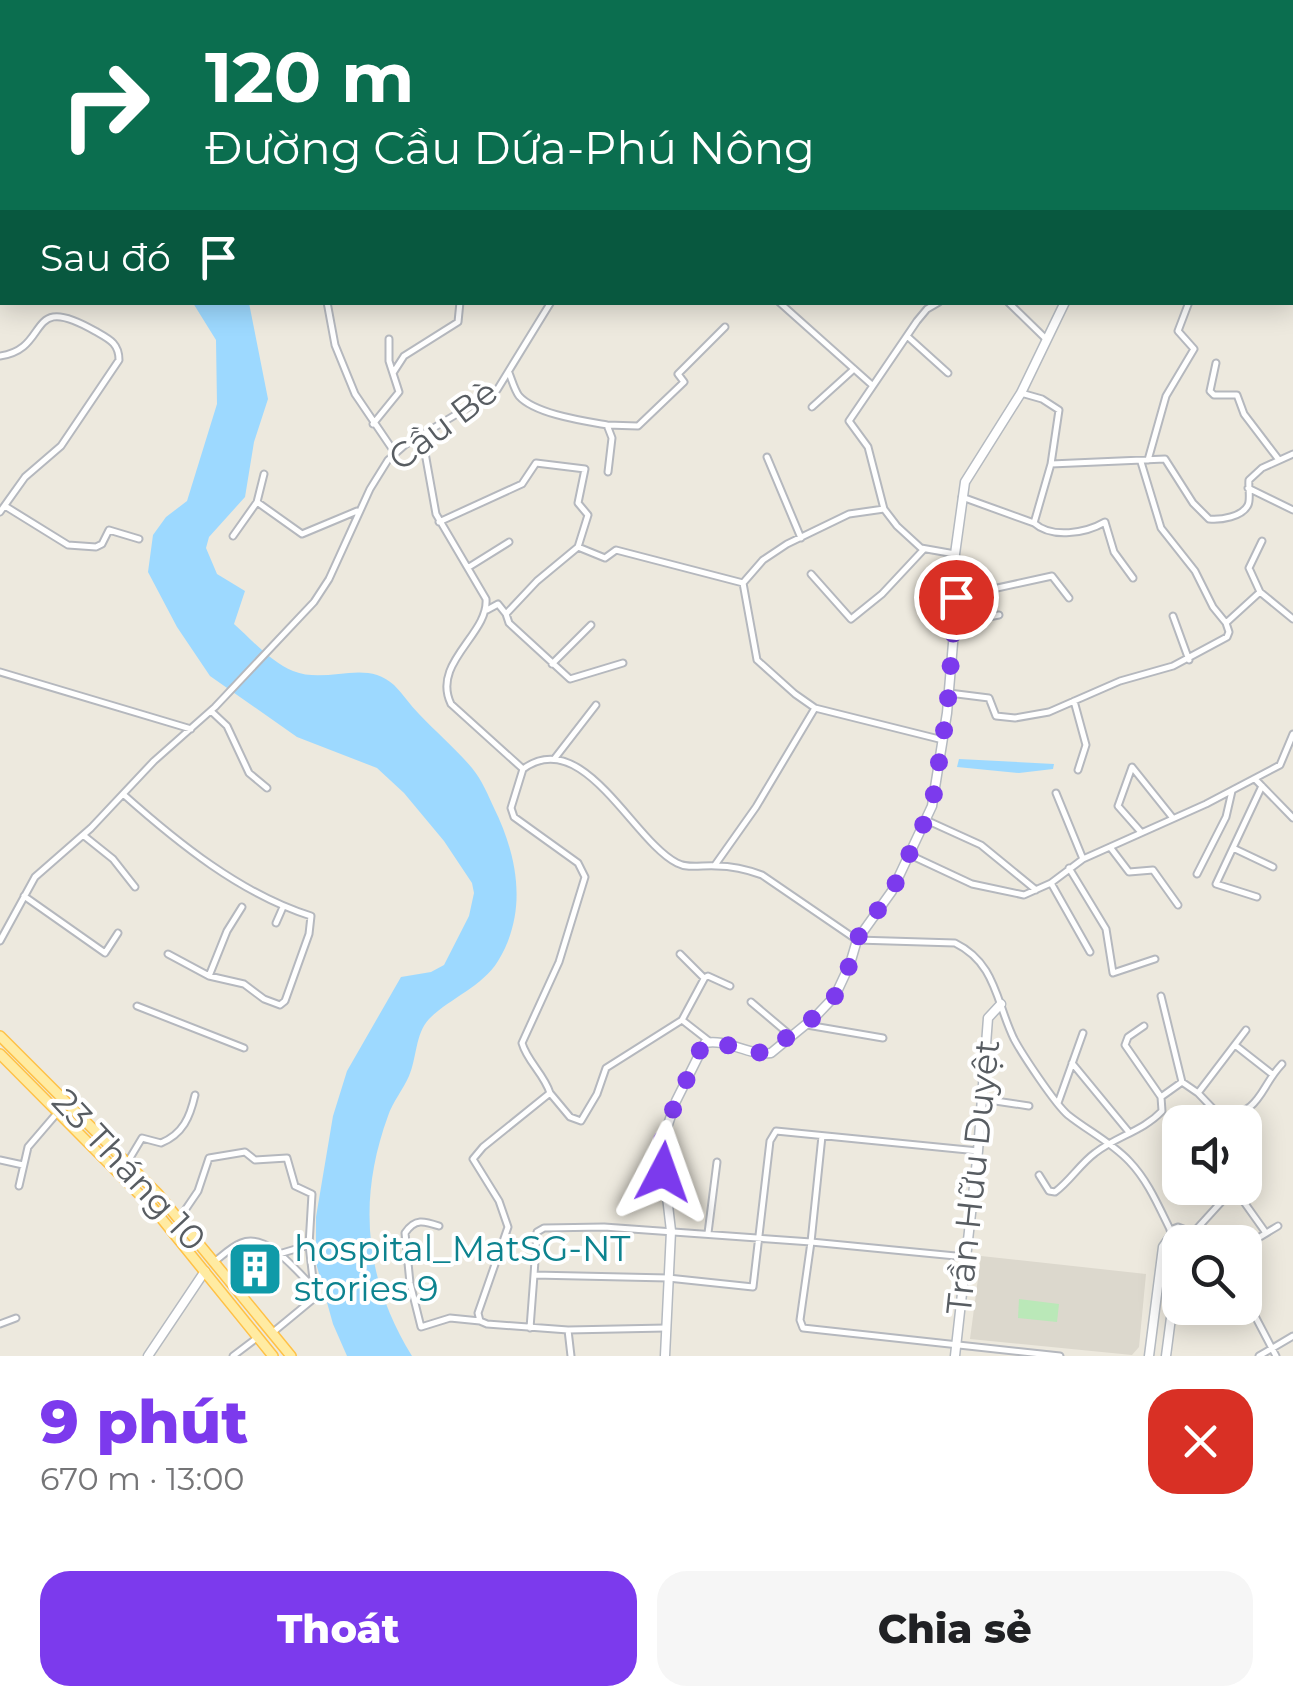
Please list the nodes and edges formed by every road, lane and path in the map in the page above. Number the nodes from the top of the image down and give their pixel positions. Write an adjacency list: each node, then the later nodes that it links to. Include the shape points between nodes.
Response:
1 (244, 0): 2 (street)
2 (253, 0)
3 (328, 305): 24 (street, via 343,367)
4 (460, 305): 18 (street, via 458,322 404,356)
5 (548, 305): 19 (street, Cầu Bè)
6 (782, 305): 17 (street)
7 (934, 305): 12 (street)
8 (1011, 305): 14 (street)
9 (1063, 305): 14 (street)
10 (1188, 305): 31 (street, via 1178,331 1194,349 1166,396)
11 (725, 326): 25 (street, via 678,374 684,382 638,426)
12 (907, 336): 20 (street); 21 (street)
13 (389, 338): 18 (street)
14 (1046, 339): 22 (street)
15 (0, 356): 38 (street, via 25,345 56,315 112,340 120,352 66,438)
16 (1216, 363): 30 (street, via 1210,391 1237,395)
17 (854, 369): 21 (street); 23 (street)
18 (393, 372): 24 (street, via 399,392)
19 (509, 372): 25 (street, via 516,392 535,406); 26 (street, Cầu Bè, via 492,394)
20 (948, 373)
21 (872, 385): 40 (street, via 849,422 868,447)
22 (1020, 393): 32 (street, via 1059,410); 36 (street, via 968,472)
23 (812, 407)
24 (373, 424): 27 (street)
25 (607, 425): 33 (street)
26 (422, 436): 27 (street, Cầu Bè); 42 (street)
27 (395, 453): 39 (street, Cầu Bè)
28 (1293, 454): 30 (street)
29 (767, 457): 45 (street)
30 (1279, 460): 35 (street, via 1256,472)
31 (1145, 461): 32 (street); 35 (street, via 1168,461 1209,519 1244,509); 65 (street, via 1161,528)
32 (1052, 464): 43 (street)
33 (608, 472)
34 (264, 474): 37 (street)
35 (1248, 488): 41 (street)
36 (962, 498): 43 (street); 51 (street)
37 (258, 502): 39 (street, via 302,534); 44 (street)
38 (2, 509): 46 (street, via 68,545 96,547 109,530)
39 (360, 509): 74 (street, Cầu Bè, via 321,592)
40 (884, 509): 45 (street, via 849,514); 50 (street)
41 (1293, 510)
42 (440, 522): 49 (street, via 522,484 536,463 585,469 578,503 588,514); 52 (street)
43 (1034, 523): 54 (street, via 1087,532 1105,522)
44 (232, 536)
45 (801, 538): 55 (street, via 763,560)
46 (139, 539)
47 (1262, 541): 57 (street, via 1249,568)
48 (509, 542): 52 (street)
49 (578, 547): 55 (street, via 606,558 616,550); 61 (street)
50 (924, 549): 51 (street); 53 (street, via 851,618)
51 (955, 554): 58 (street)
52 (468, 567): 60 (street)
53 (811, 574)
54 (1132, 578)
55 (742, 583): 75 (street, via 757,660)
56 (978, 592): 58 (street); 59 (street, via 1052,576); 62 (street, via 983,618)
57 (1260, 592): 64 (street); 65 (street)
58 (956, 597): 71 (street)
59 (1068, 598)
60 (487, 610): 61 (street, via 498,604); 80 (street, via 456,657 446,694)
61 (506, 614): 69 (street)
62 (998, 615)
63 (1172, 616): 67 (street)
64 (1293, 619)
65 (1226, 623): 67 (street, via 1227,637)
66 (590, 625): 69 (street)
67 (1189, 660): 72 (street)
68 (622, 663): 69 (street, via 570,680)
69 (552, 664)
70 (0, 672): 76 (street)
71 (949, 693): 72 (street, via 989,698 994,715 1016,718); 78 (street)
72 (1074, 700): 81 (street, via 1086,745)
73 (596, 705): 79 (street)
74 (213, 708): 76 (street); 84 (street, via 249,773)
75 (816, 708): 78 (street); 97 (street)
76 (191, 730): 87 (street)
77 (1293, 734): 82 (street, via 1280,765)
78 (943, 740): 90 (street)
79 (556, 758): 80 (street); 97 (street, via 593,780 676,862)
80 (523, 769): 141 (street, via 514,817 578,862 585,878 522,1043)
81 (1078, 770)
82 (1254, 778): 83 (street); 85 (street)
83 (1262, 786): 89 (street); 94 (street)
84 (267, 788)
85 (1232, 791): 88 (street); 100 (street)
86 (1056, 793): 96 (street)
87 (123, 794): 92 (street); 108 (street, via 205,862)
88 (1172, 818): 91 (street); 91 (street, via 1132,766 1118,806)
89 (1293, 818)
90 (926, 820): 95 (street); 103 (street, via 982,845)
91 (1140, 831): 93 (street)
92 (84, 835): 102 (street); 104 (street, via 34,877)
93 (1110, 847): 96 (street); 106 (street, via 1128,872 1152,870)
94 (1233, 848): 98 (street); 105 (street, via 1216,884)
95 (910, 856): 103 (street, via 998,892 1024,896); 111 (street)
96 (1083, 859): 99 (street)
97 (714, 866): 111 (street, via 762,875)
98 (1273, 866)
99 (1069, 868): 101 (street); 116 (street, via 1106,928 1113,972)
100 (1197, 874)
101 (1051, 883): 103 (street); 113 (street)
102 (135, 887)
103 (1036, 890)
104 (24, 896): 110 (street, via 105,953); 112 (street)
105 (1258, 897)
106 (1178, 905)
107 (242, 907): 117 (street)
108 (283, 907): 109 (street); 117 (street, via 311,916 280,1005 244,984)
109 (276, 923)
110 (118, 933)
111 (856, 940): 122 (street, via 955,943 984,964); 125 (street, via 835,996)
112 (0, 941)
113 (1090, 952)
114 (168, 954): 117 (street)
115 (680, 954): 118 (street)
116 (1155, 959)
117 (209, 976)
118 (704, 978): 119 (street); 124 (street)
119 (730, 986)
120 (1161, 996): 139 (street)
121 (751, 1002): 130 (street)
122 (1002, 1004): 144 (street, Trần Hữu Duyệt, via 988,1018); 145 (street, via 1015,1040)
123 (138, 1006): 134 (street)
124 (682, 1020): 132 (street); 141 (street, via 606,1068 581,1121)
125 (804, 1024): 130 (street); 131 (street)
126 (1144, 1026): 143 (street, via 1125,1046)
127 (1246, 1030): 133 (street)
128 (1083, 1032): 136 (street)
129 (0, 1036): 154 (main road, 23 Tháng 10)
130 (790, 1036): 132 (street, via 763,1054)
131 (882, 1038)
132 (709, 1041): 165 (street, via 662,1134)
133 (1234, 1044): 138 (street); 140 (street)
134 (244, 1048)
135 (0, 1054): 147 (main road, 23 Tháng 10)
136 (1072, 1063): 145 (street); 148 (street)
137 (1282, 1064): 138 (street)
138 (1272, 1074): 140 (street, via 1261,1097 1235,1116 1221,1117)
139 (1182, 1082): 140 (street); 143 (street)
140 (1198, 1092)
141 (550, 1093): 183 (street, via 474,1157 508,1227 478,1305)
142 (195, 1095): 154 (street, via 181,1130 161,1143 142,1138)
143 (1161, 1097): 148 (street, via 1162,1111)
144 (982, 1099): 146 (street); 151 (street, Trần Hữu Duyệt)
145 (1058, 1103): 150 (street)
146 (1030, 1106)
147 (58, 1112): 155 (street, via 32,1141); 176 (main road, 23 Tháng 10, via 153,1208)
148 (1128, 1132): 150 (street)
149 (822, 1136): 151 (street); 169 (street, via 772,1134); 170 (street)
150 (1111, 1144): 156 (street, via 1055,1192); 161 (street, via 1139,1172)
151 (978, 1151): 174 (street, Trần Hữu Duyệt)
152 (0, 1160): 155 (street)
153 (716, 1162): 166 (street)
154 (127, 1163): 160 (main road, 23 Tháng 10)
155 (23, 1166): 157 (street)
156 (1039, 1174)
157 (19, 1186)
158 (1219, 1205): 162 (street)
159 (1246, 1205): 167 (street)
160 (180, 1219): 171 (street, via 208,1158 245,1152 255,1160 283,1156 295,1186 312,1194); 175 (main road, 23 Tháng 10)
161 (1167, 1225)
162 (1200, 1225)
163 (439, 1226): 183 (street, via 422,1221 405,1233 421,1327 450,1318)
164 (1278, 1226): 167 (street)
165 (671, 1231): 166 (street); 177 (street, via 544,1228 537,1232); 178 (street)
166 (708, 1233): 169 (street)
167 (1266, 1233): 168 (street)
168 (1262, 1235)
169 (759, 1237): 170 (street); 178 (street, via 753,1287)
170 (811, 1242): 174 (street); 193 (street, via 803,1328)
171 (310, 1244): 173 (street); 179 (street)
172 (1162, 1247): 180 (street)
173 (280, 1254): 175 (street, via 246,1241); 179 (street)
174 (966, 1257): 193 (street, Trần Hữu Duyệt)
175 (214, 1262): 176 (main road); 190 (main road, 23 Tháng 10)
176 (205, 1272): 192 (main road, 23 Tháng 10); 196 (street)
177 (534, 1276): 178 (street); 187 (street)
178 (668, 1278): 188 (street)
179 (314, 1288): 190 (street, via 312,1300)
180 (1157, 1289): 181 (street); 203 (street)
181 (1162, 1290)
182 (16, 1318): 184 (street)
183 (480, 1321): 187 (street)
184 (0, 1324)
185 (1170, 1325): 204 (street)
186 (1260, 1325): 194 (street)
187 (530, 1328): 189 (street)
188 (666, 1328): 189 (street); 200 (street)
189 (568, 1330): 195 (street)
190 (272, 1332): 199 (main road, 23 Tháng 10)
191 (1293, 1336): 194 (street)
192 (258, 1337): 197 (street); 198 (main road, 23 Tháng 10)
193 (956, 1344): 201 (street, Trần Hữu Duyệt); 202 (street)
194 (1272, 1348): 205 (street); 206 (street)
195 (570, 1355)
196 (148, 1356)
197 (233, 1356)
198 (273, 1356)
199 (291, 1356)
200 (665, 1356)
201 (956, 1356)
202 (1060, 1356)
203 (1149, 1356)
204 (1166, 1356)
205 (1258, 1356)
206 (1276, 1356)

